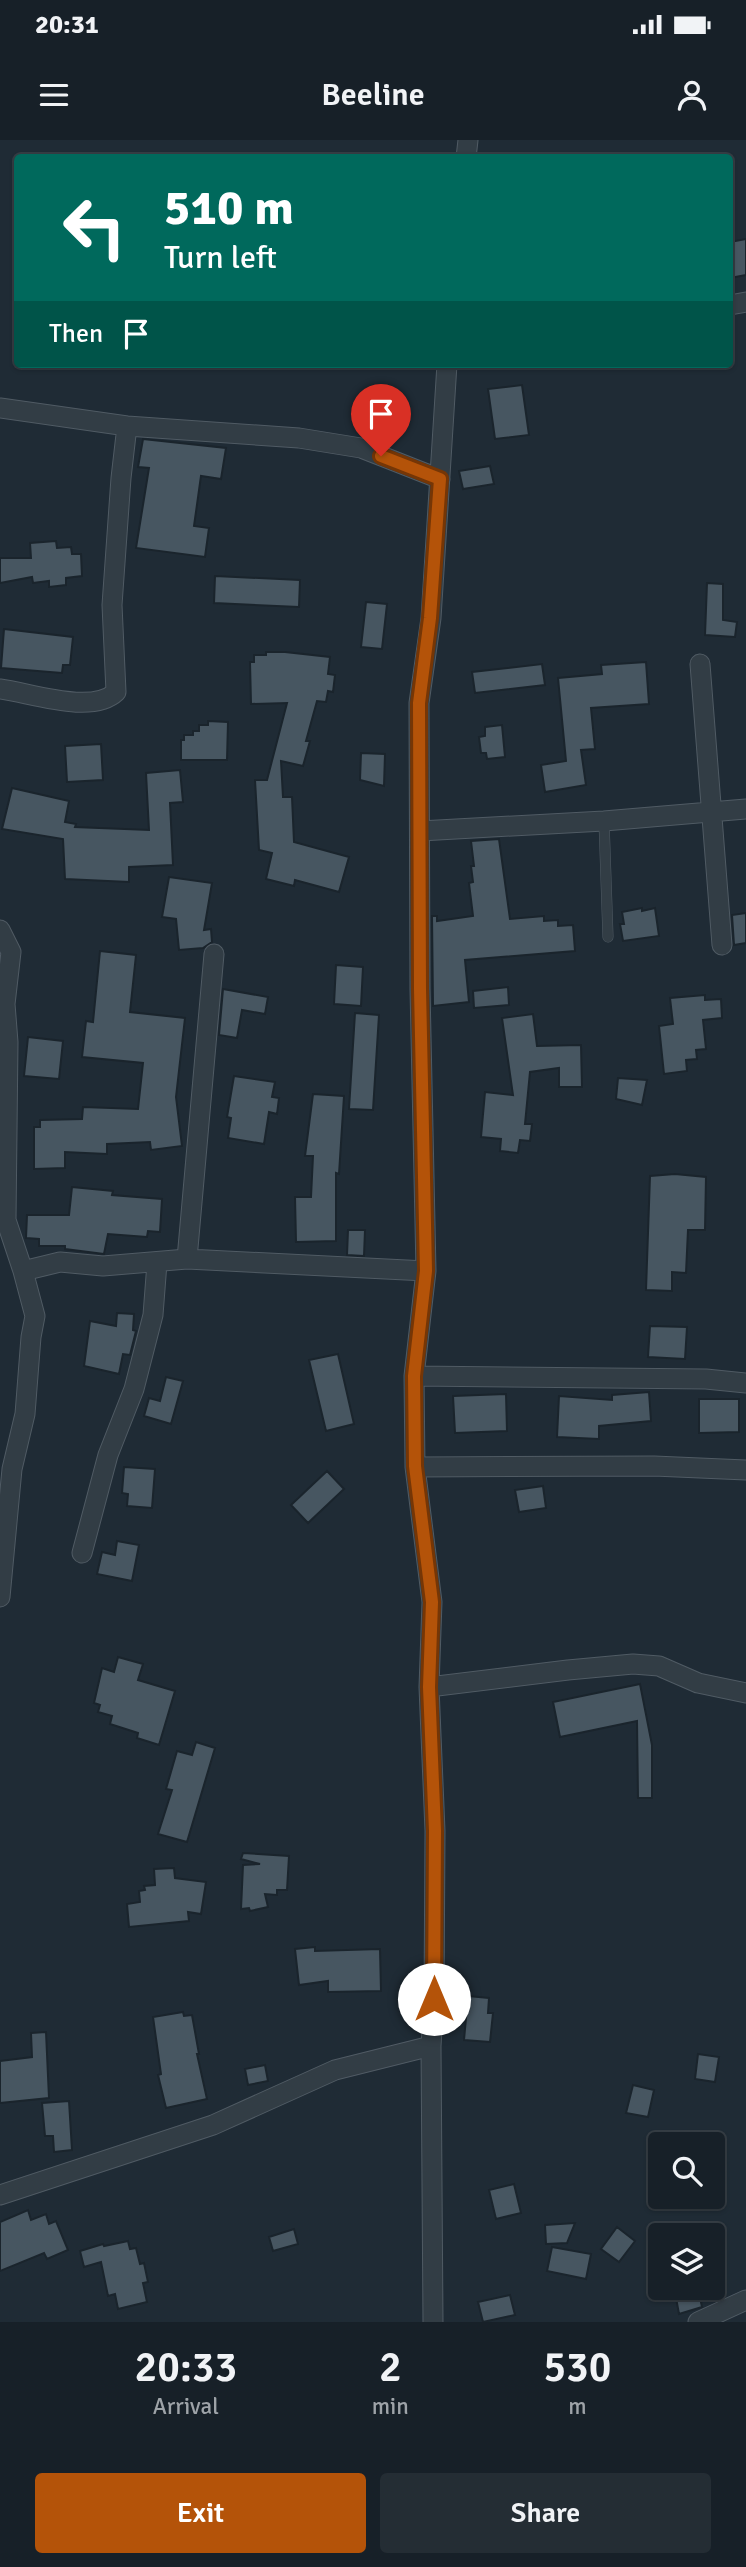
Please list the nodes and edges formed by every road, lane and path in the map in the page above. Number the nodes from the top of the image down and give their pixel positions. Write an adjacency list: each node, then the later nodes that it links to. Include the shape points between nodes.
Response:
1 (447, 368): 4 (street)
2 (0, 408): 3 (street)
3 (127, 426): 4 (street, via 299,438 361,448); 6 (street, via 112,605 116,692 98,702 82,703)
4 (440, 479): 10 (street, via 419,703)
5 (700, 664): 8 (street)
6 (0, 689)
7 (746, 809): 8 (street)
8 (712, 812): 9 (street); 13 (street)
9 (604, 821): 10 (street); 12 (lane)
10 (419, 831): 18 (street)
11 (0, 930): 17 (street, via 11,952 5,1004 6,1220)
12 (608, 937)
13 (722, 945)
14 (214, 954): 15 (street)
15 (187, 1259): 16 (street); 18 (street)
16 (157, 1263): 17 (street, via 103,1266 60,1262); 24 (street, via 153,1315 134,1389 108,1455)
17 (23, 1270): 22 (street, via 35,1317 25,1414)
18 (426, 1271): 19 (street)
19 (414, 1376): 20 (street); 21 (street)
20 (746, 1383)
21 (415, 1466): 23 (street); 26 (street, via 432,1602)
22 (6, 1468): 25 (street)
23 (746, 1470)
24 (82, 1553)
25 (0, 1597)
26 (429, 1687): 27 (street, via 633,1664 659,1666 698,1683); 28 (street, via 435,1831)
27 (746, 1693)
28 (431, 2046): 29 (street, via 335,2070 213,2125); 31 (street)
29 (0, 2195)
30 (746, 2300): 32 (street)
31 (433, 2322)
32 (698, 2322)

